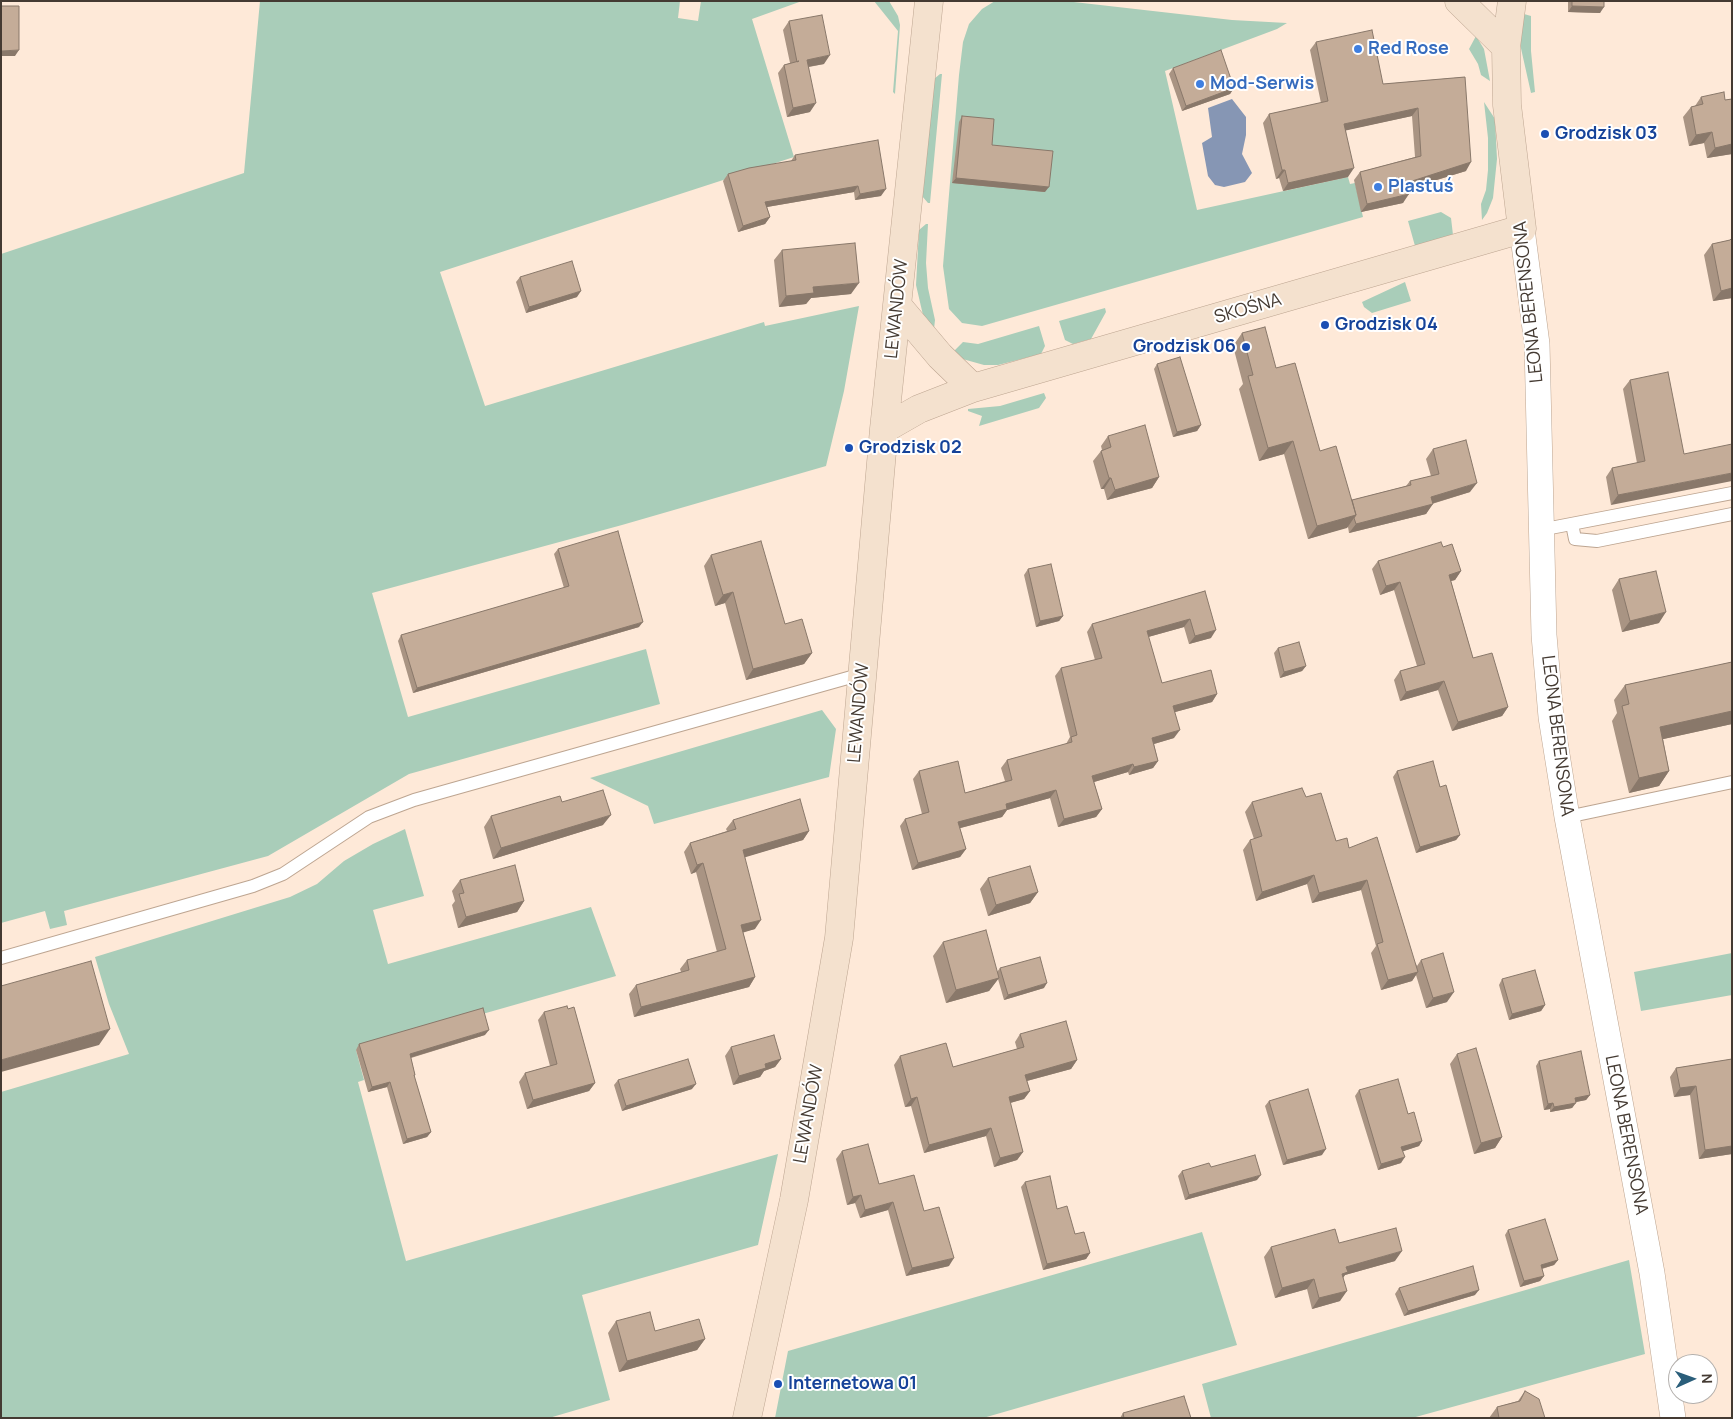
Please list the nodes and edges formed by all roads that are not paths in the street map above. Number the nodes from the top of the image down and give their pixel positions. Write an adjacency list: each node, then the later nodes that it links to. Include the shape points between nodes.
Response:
1 (929, 1): 6 (street, LEWANDÓW)
2 (1459, 1): 4 (street)
3 (1512, 1): 4 (street, LEONA BERENSONA)
4 (1506, 47): 5 (street, LEONA BERENSONA, via 1507,105)
5 (1522, 229): 7 (street, SKOŚNA); 12 (street, LEONA BERENSONA, via 1537,344)
6 (897, 305): 7 (street, via 940,356); 8 (street, LEWANDÓW)
7 (973, 388): 8 (street, SKOŚNA, via 919,409)
8 (884, 429): 13 (street, LEWANDÓW)
9 (1732, 493): 11 (lane)
10 (1732, 514): 11 (lane, via 1596,541 1575,539)
11 (1572, 524): 12 (lane)
12 (1540, 530): 15 (street, LEONA BERENSONA, via 1550,708)
13 (862, 674): 16 (lane, via 414,800 369,818 283,874 253,886); 17 (street, LEWANDÓW, via 848,855 827,1018 787,1235)
14 (1732, 782): 15 (lane)
15 (1566, 817): 18 (street, LEONA BERENSONA, via 1652,1273)
16 (1, 958)
17 (747, 1418)
18 (1673, 1418)

